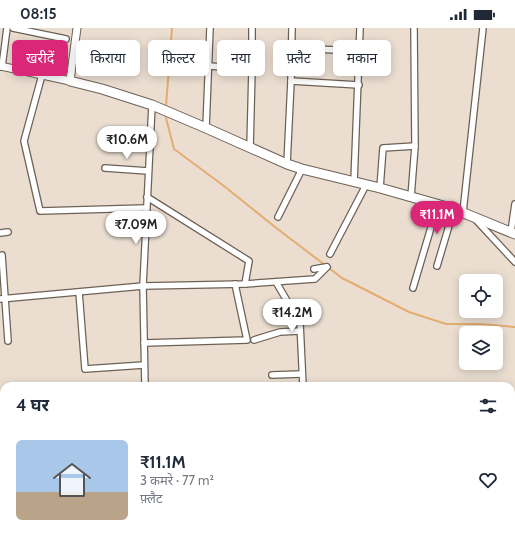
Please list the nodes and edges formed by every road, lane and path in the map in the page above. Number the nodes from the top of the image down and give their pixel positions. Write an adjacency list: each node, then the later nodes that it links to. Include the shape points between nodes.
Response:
1 (7, 28): 15 (street)
2 (13, 28): 10 (street)
3 (77, 28): 24 (street)
4 (210, 28): 14 (street)
5 (252, 28): 11 (street)
6 (292, 28): 12 (street)
7 (360, 28): 13 (street)
8 (414, 28): 29 (street)
9 (483, 28): 43 (street)
10 (66, 39)
11 (252, 40)
12 (291, 40)
13 (360, 40)
14 (209, 66): 16 (street)
15 (1, 67): 17 (street)
16 (217, 67)
17 (12, 69)
18 (42, 76): 42 (street, via 24,141 40,211)
19 (47, 76): 24 (street)
20 (209, 76): 28 (street)
21 (252, 76): 30 (street)
22 (291, 76): 25 (street)
23 (359, 76): 26 (street)
24 (70, 81): 27 (main road)
25 (291, 81): 26 (street); 31 (street)
26 (359, 85): 35 (street)
27 (155, 106): 28 (main road); 34 (street)
28 (206, 128): 30 (main road)
29 (415, 146): 37 (street, via 383,148); 39 (street)
30 (250, 148): 31 (main road)
31 (287, 164): 33 (main road)
32 (105, 168): 34 (street)
33 (302, 169): 35 (main road); 45 (street)
34 (148, 171): 38 (street)
35 (354, 182): 36 (main road)
36 (366, 185): 37 (main road); 49 (street)
37 (380, 188): 39 (main road)
38 (147, 197): 42 (street); 56 (street, via 249,261)
39 (411, 197): 40 (main road)
40 (438, 204): 43 (main road); 58 (street)
41 (515, 204): 48 (street)
42 (146, 208): 57 (street)
43 (459, 211): 44 (main road); 52 (street)
44 (474, 216): 48 (main road); 51 (street)
45 (278, 217)
46 (8, 232): 47 (street)
47 (0, 233)
48 (513, 233)
49 (330, 254)
50 (2, 255): 60 (street)
51 (515, 262)
52 (437, 266)
53 (314, 269): 54 (street, via 326,267 315,279)
54 (276, 282): 56 (street); 61 (street, via 300,323)
55 (235, 284): 56 (street); 57 (street); 64 (street, via 247,340)
56 (245, 284)
57 (143, 286): 59 (street); 64 (street)
58 (413, 288)
59 (79, 292): 60 (street); 65 (street, via 85,369)
60 (2, 298): 63 (street)
61 (300, 331): 62 (street, via 280,332); 66 (street)
62 (254, 340)
63 (8, 341)
64 (144, 344): 65 (street)
65 (144, 365): 68 (street)
66 (302, 374): 67 (street); 69 (street)
67 (272, 375)
68 (145, 382)
69 (303, 382)

